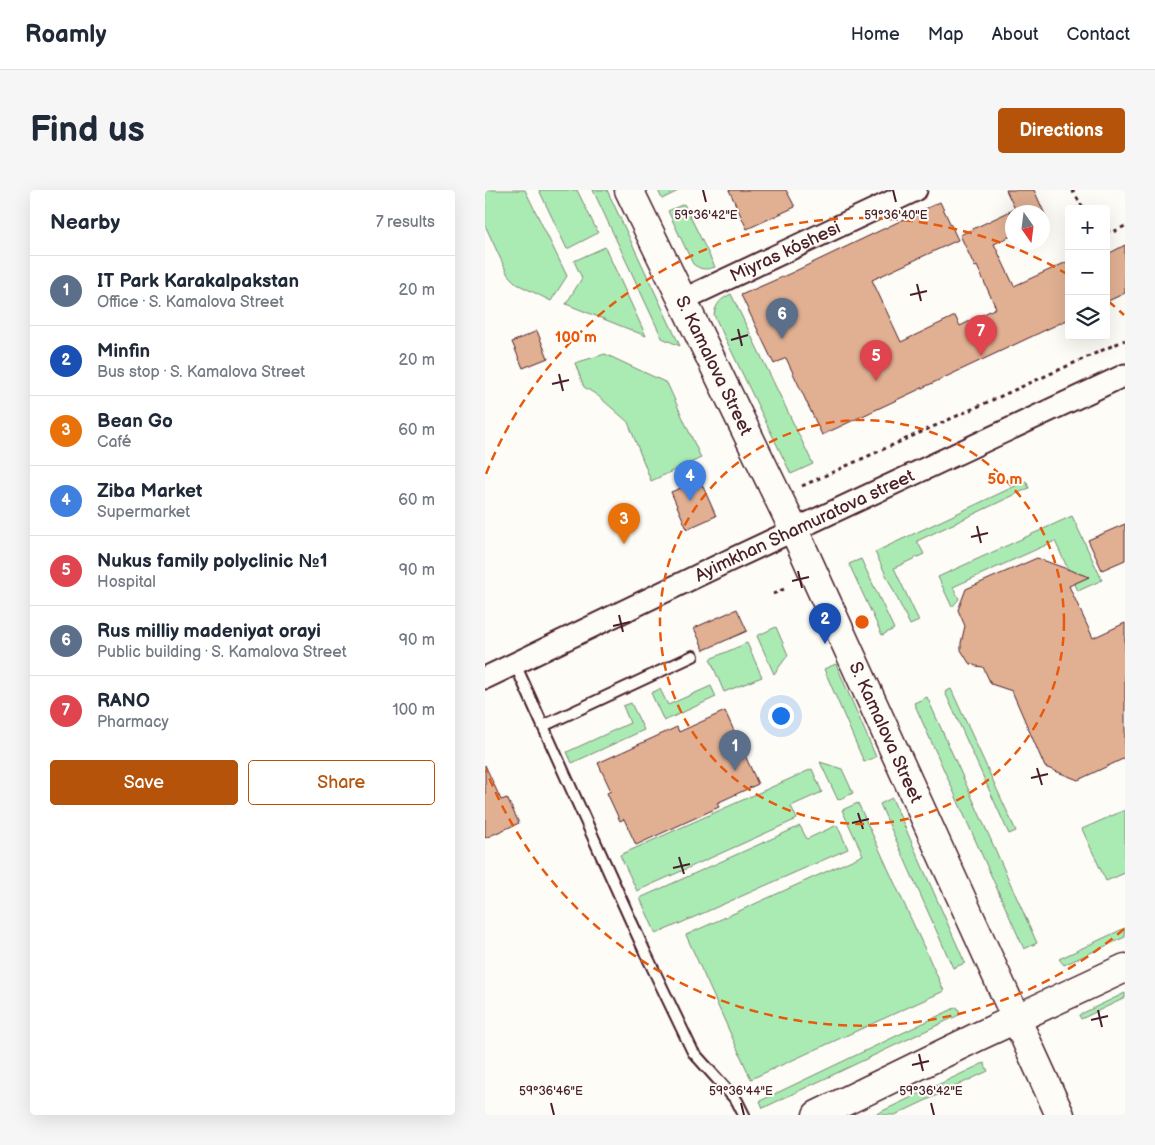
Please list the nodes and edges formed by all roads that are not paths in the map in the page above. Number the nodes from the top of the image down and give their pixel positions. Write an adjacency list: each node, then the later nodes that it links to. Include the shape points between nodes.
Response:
1 (629, 190): 3 (street, S. Kamalova Street)
2 (916, 190): 3 (street, Miyras kóshesi)
3 (682, 300): 5 (street, S. Kamalova Street)
4 (1125, 375): 5 (street, Ayimkhan Shamuratova street)
5 (794, 530): 7 (street, Ayimkhan Shamuratova street); 11 (street, S. Kamalova Street)
6 (693, 656): 9 (lane)
7 (515, 664): 8 (street, Ayimkhan Shamuratova street); 9 (lane)
8 (485, 678)
9 (543, 726): 12 (lane, via 693,1052 737,1101)
10 (1125, 968): 11 (street)
11 (1015, 1019): 13 (street); 14 (street, S. Kamalova Street)
12 (744, 1115)
13 (817, 1115)
14 (1060, 1115)

